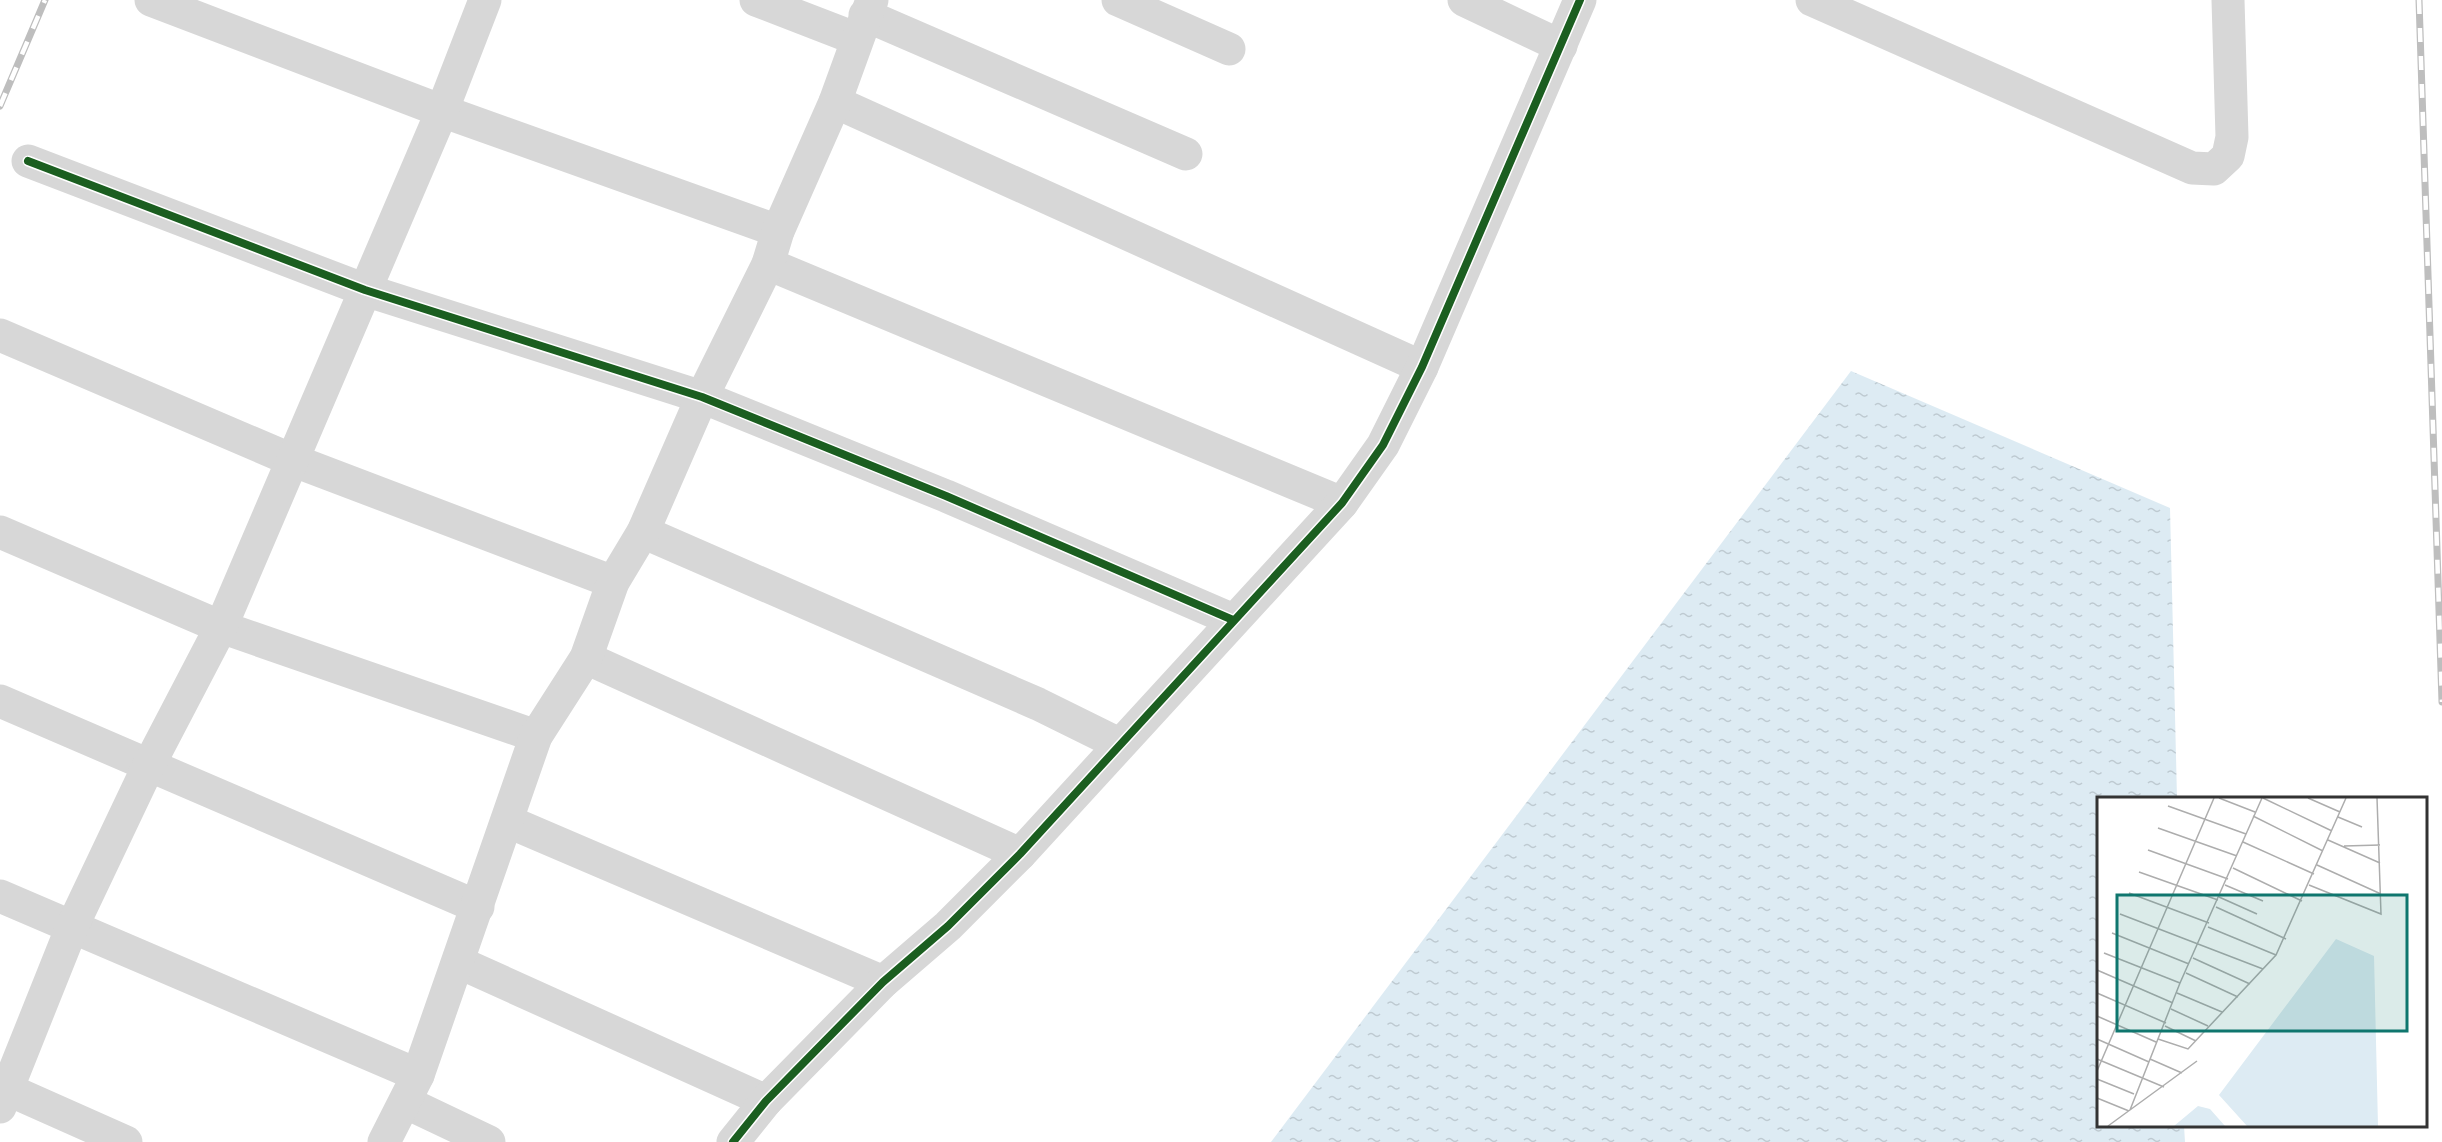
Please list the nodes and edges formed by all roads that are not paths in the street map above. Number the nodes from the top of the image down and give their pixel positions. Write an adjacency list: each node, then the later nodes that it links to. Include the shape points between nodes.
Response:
1 (151, 0): 13 (street)
2 (485, 0): 13 (street)
3 (756, 0): 9 (street)
4 (1118, 0): 11 (street)
5 (1464, 0): 10 (street)
6 (1580, 0): 10 (street)
7 (1812, 0): 8 (street, via 2192,168 2214,169 2228,156 2232,137)
8 (2228, 0)
9 (864, 18): 12 (street); 14 (street)
10 (1561, 46): 20 (street)
11 (1229, 49)
12 (834, 102): 16 (street); 20 (street)
13 (442, 111): 16 (street); 18 (street)
14 (1186, 154)
15 (28, 161): 18 (street)
16 (778, 231): 17 (street)
17 (768, 264): 21 (street); 23 (street)
18 (365, 290): 21 (street); 22 (street)
19 (0, 335): 22 (street)
20 (1422, 367): 23 (street, via 1383,445)
21 (702, 397): 25 (street); 27 (street, via 946,496)
22 (292, 460): 26 (street); 28 (street)
23 (1342, 503): 27 (street)
24 (0, 532): 28 (street)
25 (643, 532): 26 (street); 32 (street, via 1038,704)
26 (613, 582): 29 (street)
27 (1233, 620): 32 (street)
28 (221, 627): 31 (street); 33 (street)
29 (586, 658): 31 (street); 35 (street)
30 (0, 701): 33 (street)
31 (536, 736): 34 (street)
32 (1119, 744): 35 (street)
33 (149, 765): 37 (street); 38 (street)
34 (507, 821): 37 (street); 40 (street)
35 (1020, 854): 40 (street, via 948,926)
36 (0, 896): 38 (street)
37 (478, 907): 39 (street)
38 (72, 927): 41 (street); 42 (street)
39 (458, 962): 41 (street); 43 (street)
40 (883, 982): 43 (street)
41 (411, 1088): 45 (street); 46 (street)
42 (3, 1094): 44 (street)
43 (766, 1101): 47 (street)
44 (126, 1142)
45 (384, 1142)
46 (489, 1142)
47 (733, 1142)

